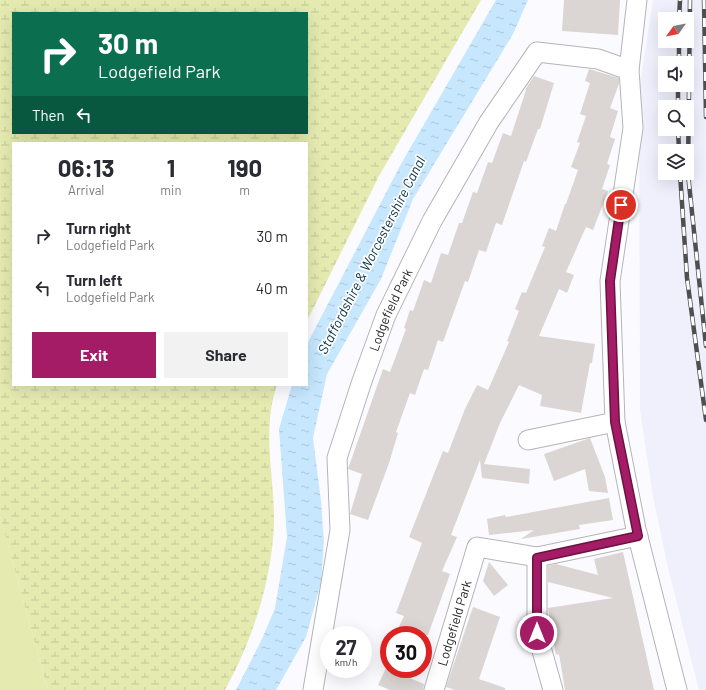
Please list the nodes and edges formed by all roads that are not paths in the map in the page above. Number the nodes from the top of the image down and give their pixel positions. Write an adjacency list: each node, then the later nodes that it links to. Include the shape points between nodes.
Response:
1 (637, 0): 2 (street)
2 (629, 70): 3 (street, via 633,128 610,281); 7 (street, Lodgefield Park, via 598,59 537,52 489,122 432,221 386,316 337,458 340,530)
3 (615, 422): 4 (street); 5 (street)
4 (528, 440)
5 (638, 536): 6 (street, Lodgefield Park); 10 (street)
6 (537, 558): 8 (street, Lodgefield Park, via 477,547); 9 (street, via 537,633)
7 (313, 690)
8 (434, 690)
9 (553, 690)
10 (677, 690)

